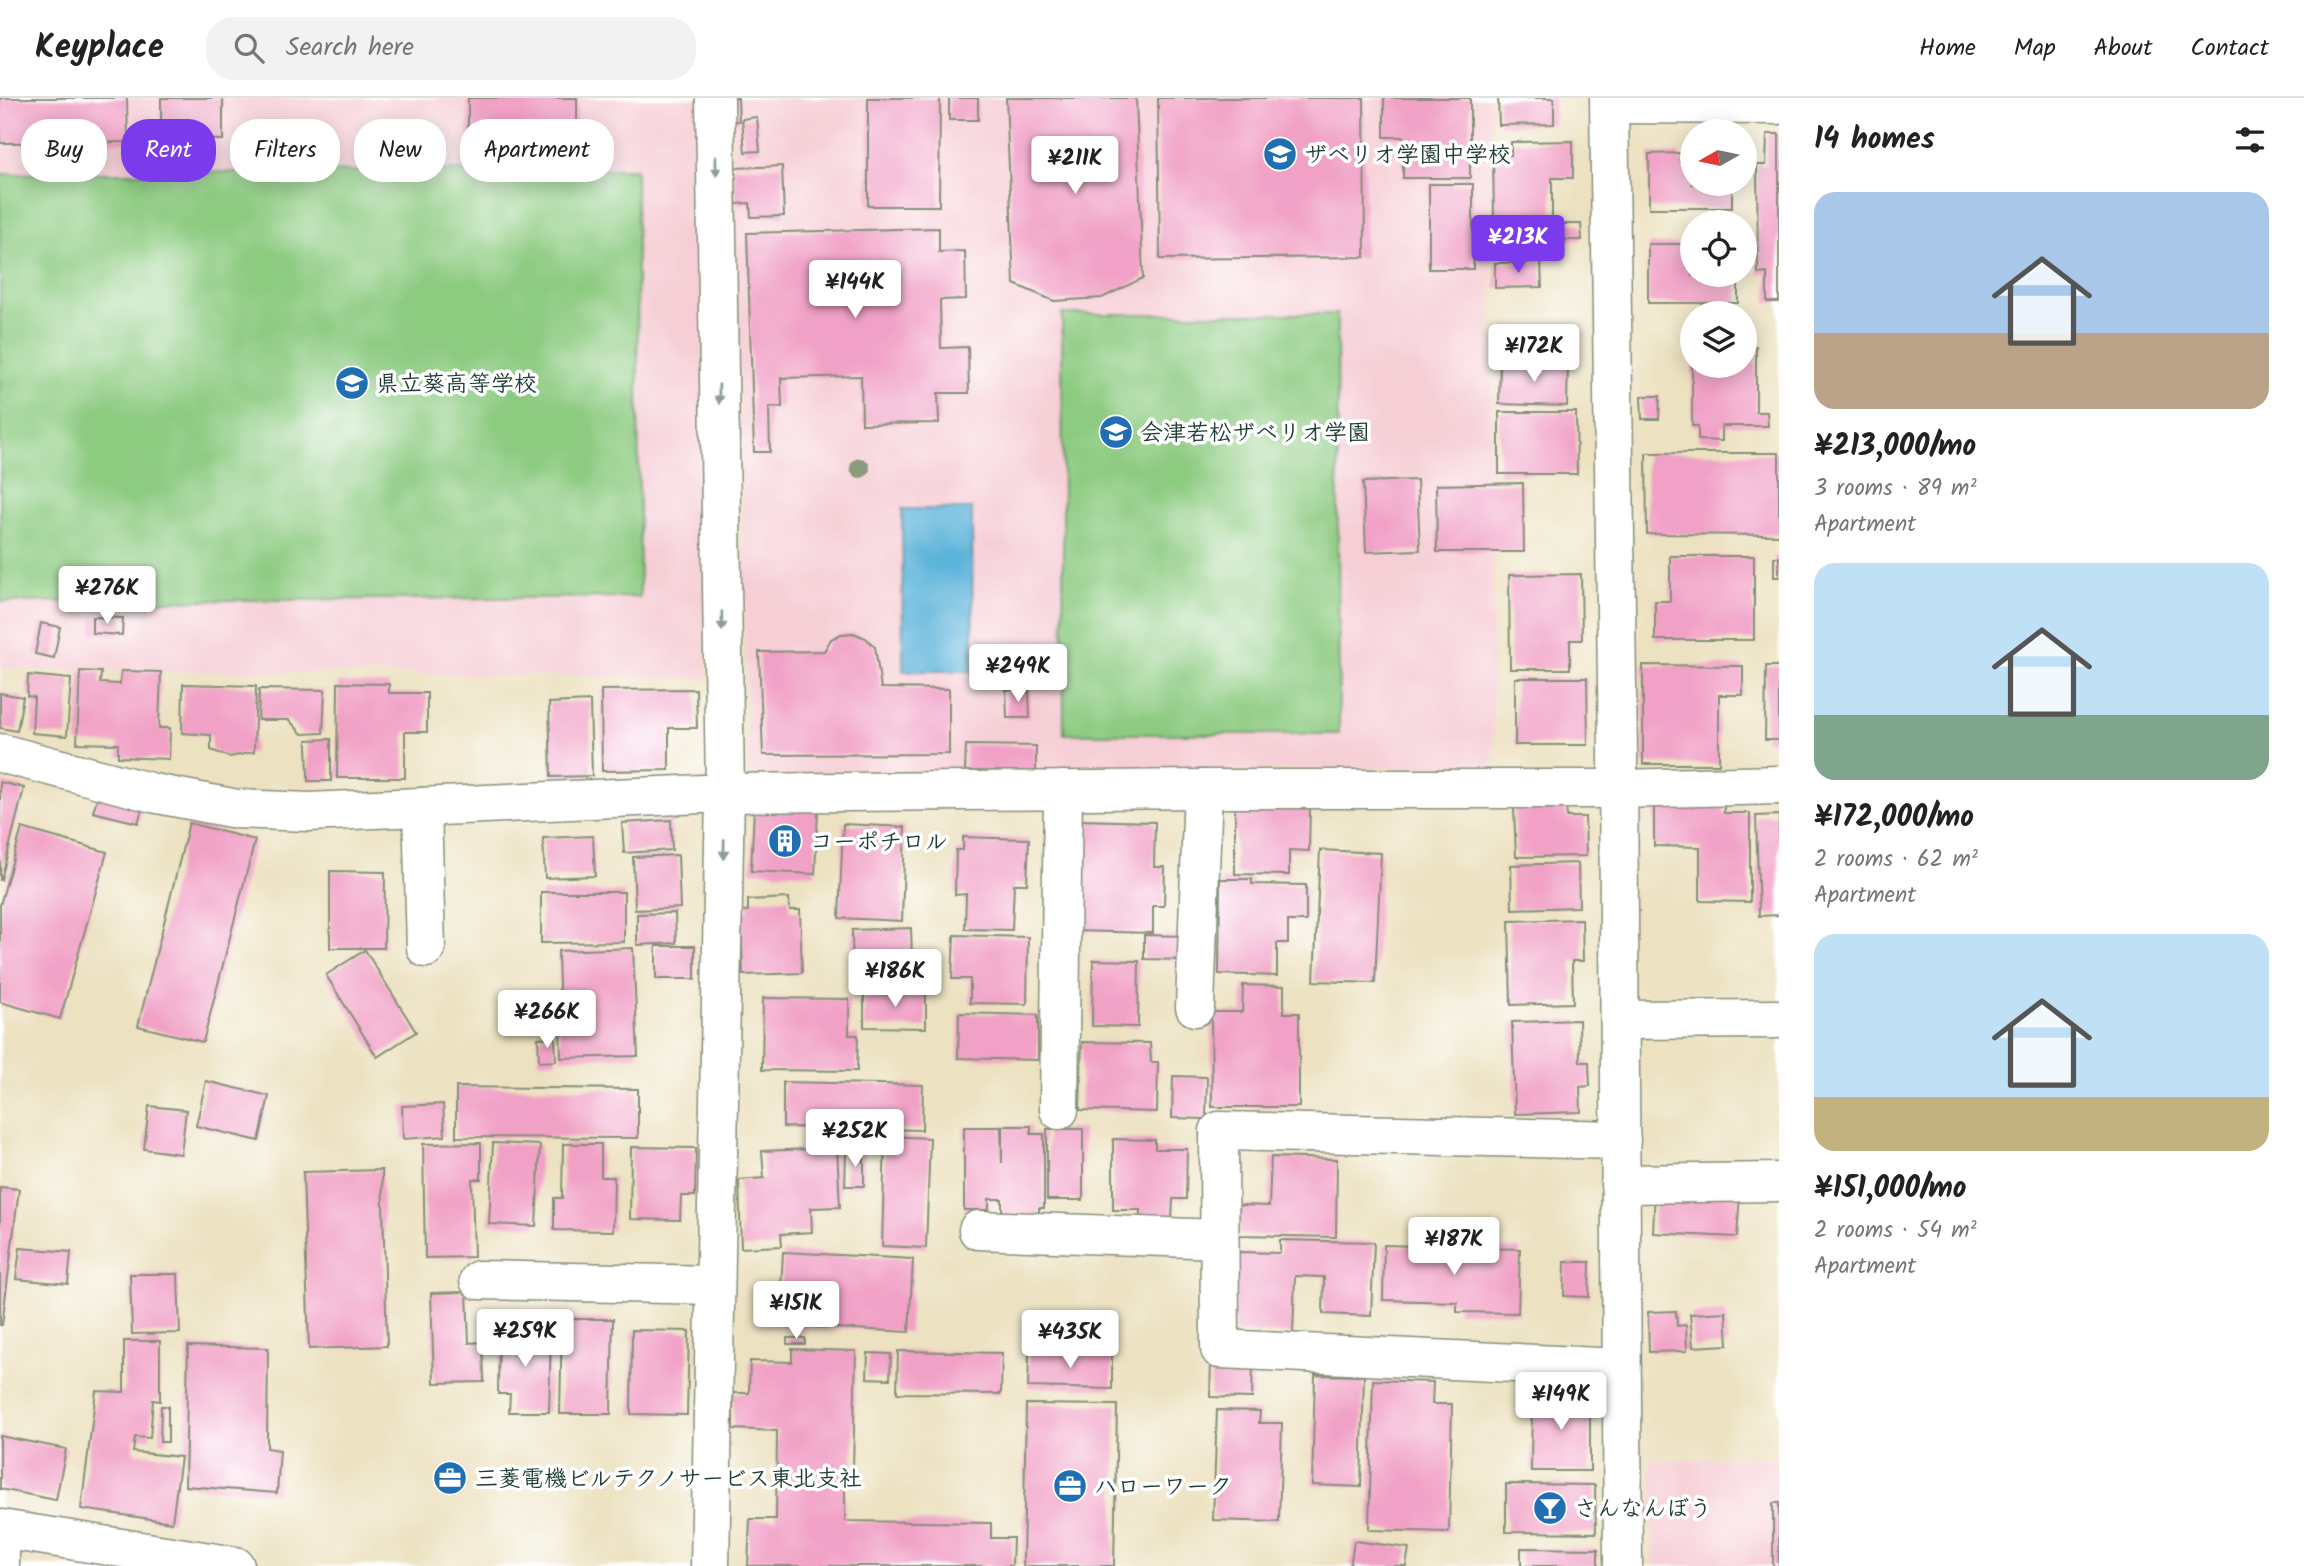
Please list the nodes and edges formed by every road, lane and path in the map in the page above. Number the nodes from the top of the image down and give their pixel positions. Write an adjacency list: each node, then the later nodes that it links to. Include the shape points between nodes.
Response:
1 (715, 98): 9 (street, one-way to 9)
2 (1610, 101): 3 (street); 7 (street)
3 (1779, 106)
4 (0, 753): 10 (street, via 153,793 237,809 309,812)
5 (1779, 785): 7 (street)
6 (1203, 789): 7 (street); 8 (street); 12 (street)
7 (1618, 789): 13 (street)
8 (1063, 790): 9 (street); 15 (street)
9 (725, 793): 10 (street); 22 (street, one-way to 22)
10 (422, 807): 11 (street)
11 (426, 948)
12 (1195, 1007)
13 (1620, 1020): 14 (street); 16 (street)
14 (1779, 1020)
15 (1059, 1110)
16 (1621, 1140): 18 (street); 20 (street, via 1219,1131)
17 (1779, 1182): 18 (street)
18 (1620, 1184): 23 (street)
19 (978, 1230): 20 (street)
20 (1219, 1239): 23 (street, via 1220,1349)
21 (479, 1280): 22 (street)
22 (715, 1285): 27 (street)
23 (1621, 1368): 28 (street)
24 (0, 1529): 25 (street); 26 (street)
25 (0, 1565)
26 (235, 1566)
27 (710, 1566)
28 (1623, 1566)

